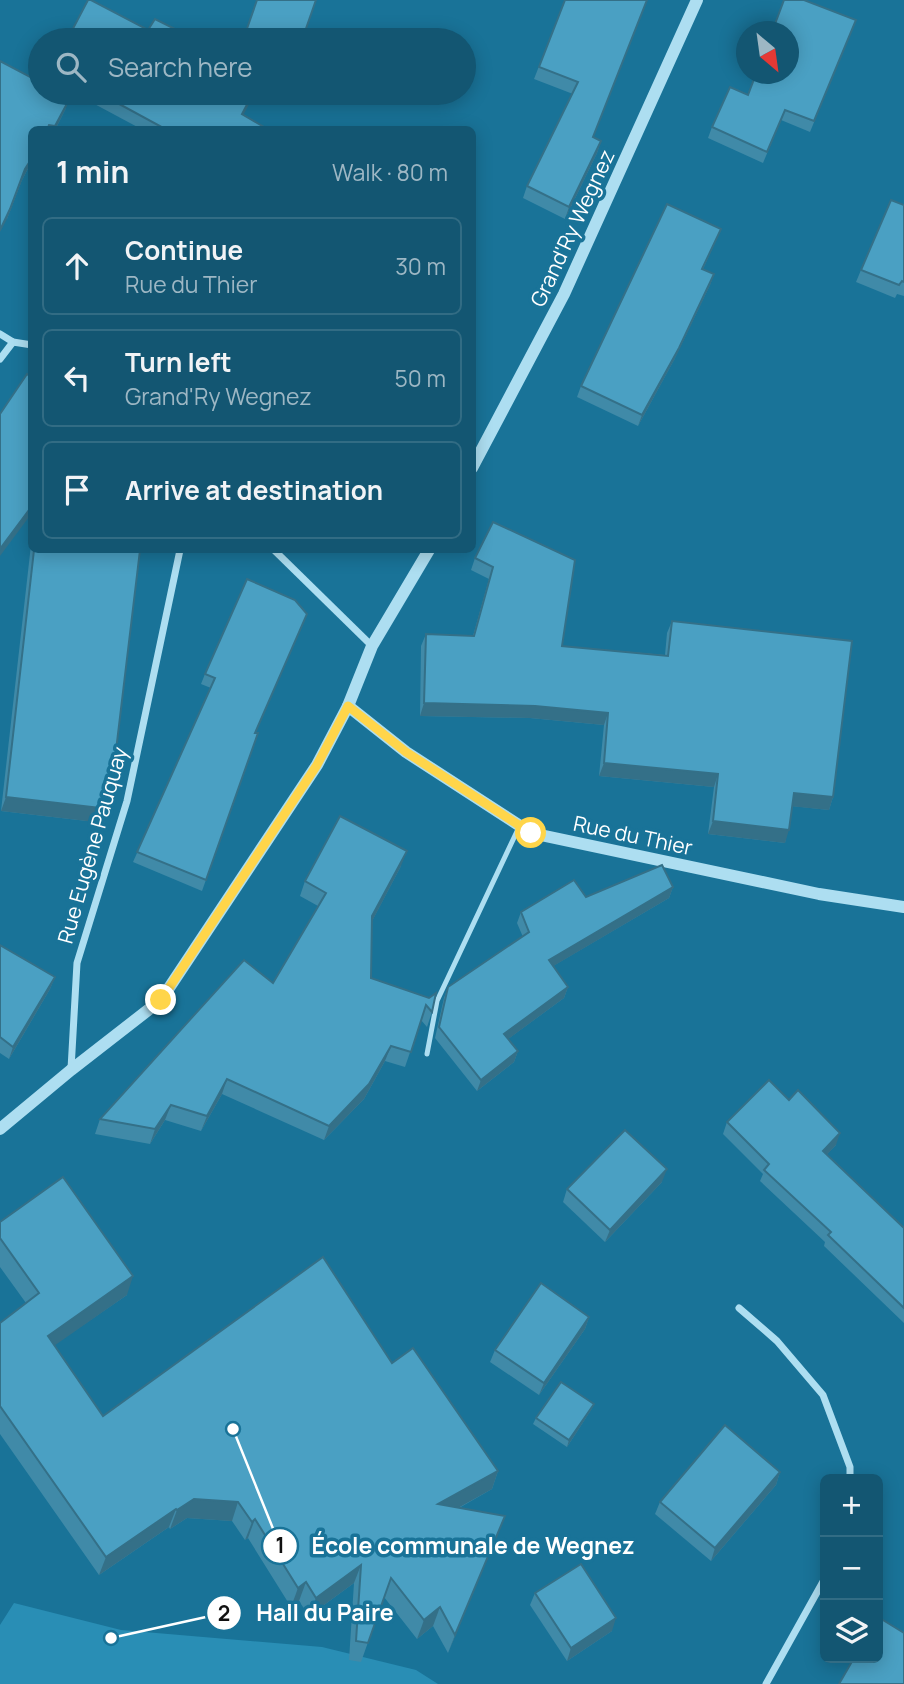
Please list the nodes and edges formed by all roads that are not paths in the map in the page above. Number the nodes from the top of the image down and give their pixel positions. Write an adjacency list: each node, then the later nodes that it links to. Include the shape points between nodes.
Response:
1 (698, 0): 6 (street, Grand'Ry Wegnez, via 565,294)
2 (0, 334): 3 (street)
3 (13, 342): 4 (street); 5 (street)
4 (28, 344)
5 (0, 359)
6 (476, 461)
7 (179, 553): 15 (street, Rue Eugène Pauquay, via 127,801 77,963)
8 (277, 553): 10 (street)
9 (427, 553): 10 (street)
10 (372, 646): 11 (street)
11 (348, 706): 12 (street, Rue du Thier, via 406,752); 15 (street, via 317,765 161,1000)
12 (520, 825): 13 (street, Rue du Thier, via 531,833 820,894); 14 (lane, via 437,1001)
13 (904, 907)
14 (426, 1054)
15 (71, 1070): 16 (street)
16 (0, 1129)
17 (739, 1308): 18 (street, via 777,1341 823,1395)
18 (850, 1474)
19 (820, 1587): 20 (street)
20 (766, 1684)

